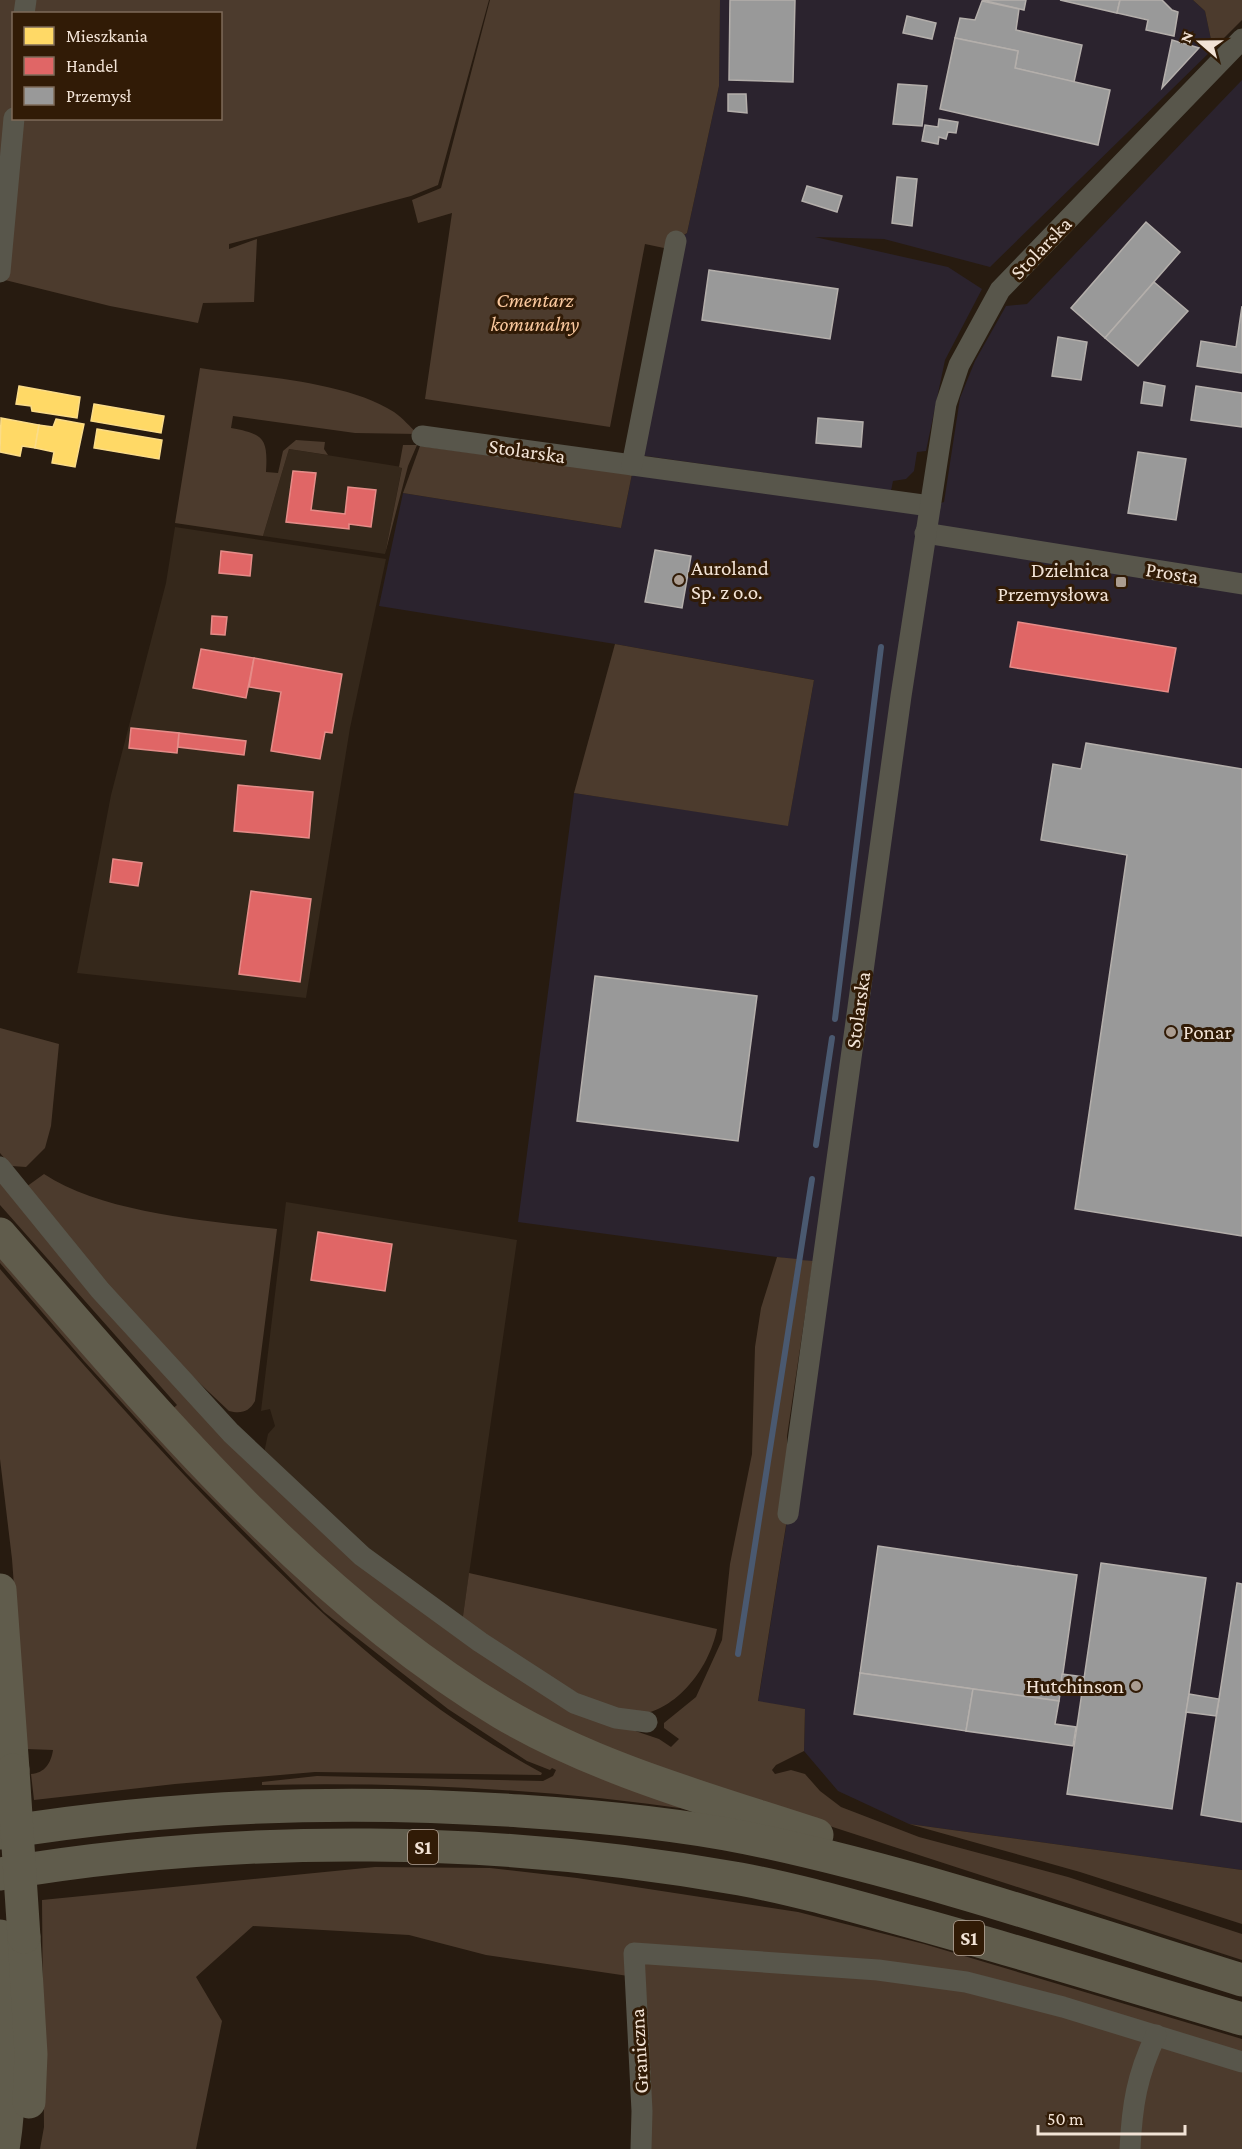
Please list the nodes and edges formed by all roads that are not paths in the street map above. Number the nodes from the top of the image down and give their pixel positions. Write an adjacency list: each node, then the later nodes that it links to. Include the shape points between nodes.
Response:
1 (1242, 39): 7 (street, Stolarska, via 1000,290 959,365 946,404)
2 (14, 120): 4 (street)
3 (676, 241): 6 (street)
4 (0, 272)
5 (422, 436): 6 (street, Stolarska)
6 (632, 465): 7 (street, Stolarska)
7 (930, 507): 8 (street, Stolarska)
8 (925, 533): 9 (street, Prosta); 12 (street, Stolarska)
9 (1242, 584)
10 (0, 1167): 14 (street, via 100,1290 231,1433 362,1556 480,1642 574,1702 616,1718)
11 (0, 1234): 17 (highway, via 110,1363 286,1543 367,1615 493,1707 579,1752 663,1784 949,1878)
12 (788, 1514)
13 (0, 1590): 18 (highway, bridge, via 13,1770)
14 (647, 1722)
15 (0, 1833): 17 (highway, S1, via 102,1818 271,1805 405,1805 561,1814 743,1838 801,1850)
16 (0, 1874): 20 (highway, S1, via 175,1852 385,1846 629,1863 742,1880 842,1903)
17 (1012, 1908): 19 (highway, S1)
18 (8, 1937): 23 (highway, via 8,2100); 24 (highway, via 31,2054)
19 (1242, 1980)
20 (1242, 2019)
21 (1156, 2035): 22 (street); 25 (street, Graniczna, via 966,1982 878,1970 634,1953); 26 (street, via 1135,2088)
22 (1242, 2062)
23 (3, 2149)
24 (25, 2149)
25 (641, 2149)
26 (1130, 2149)

